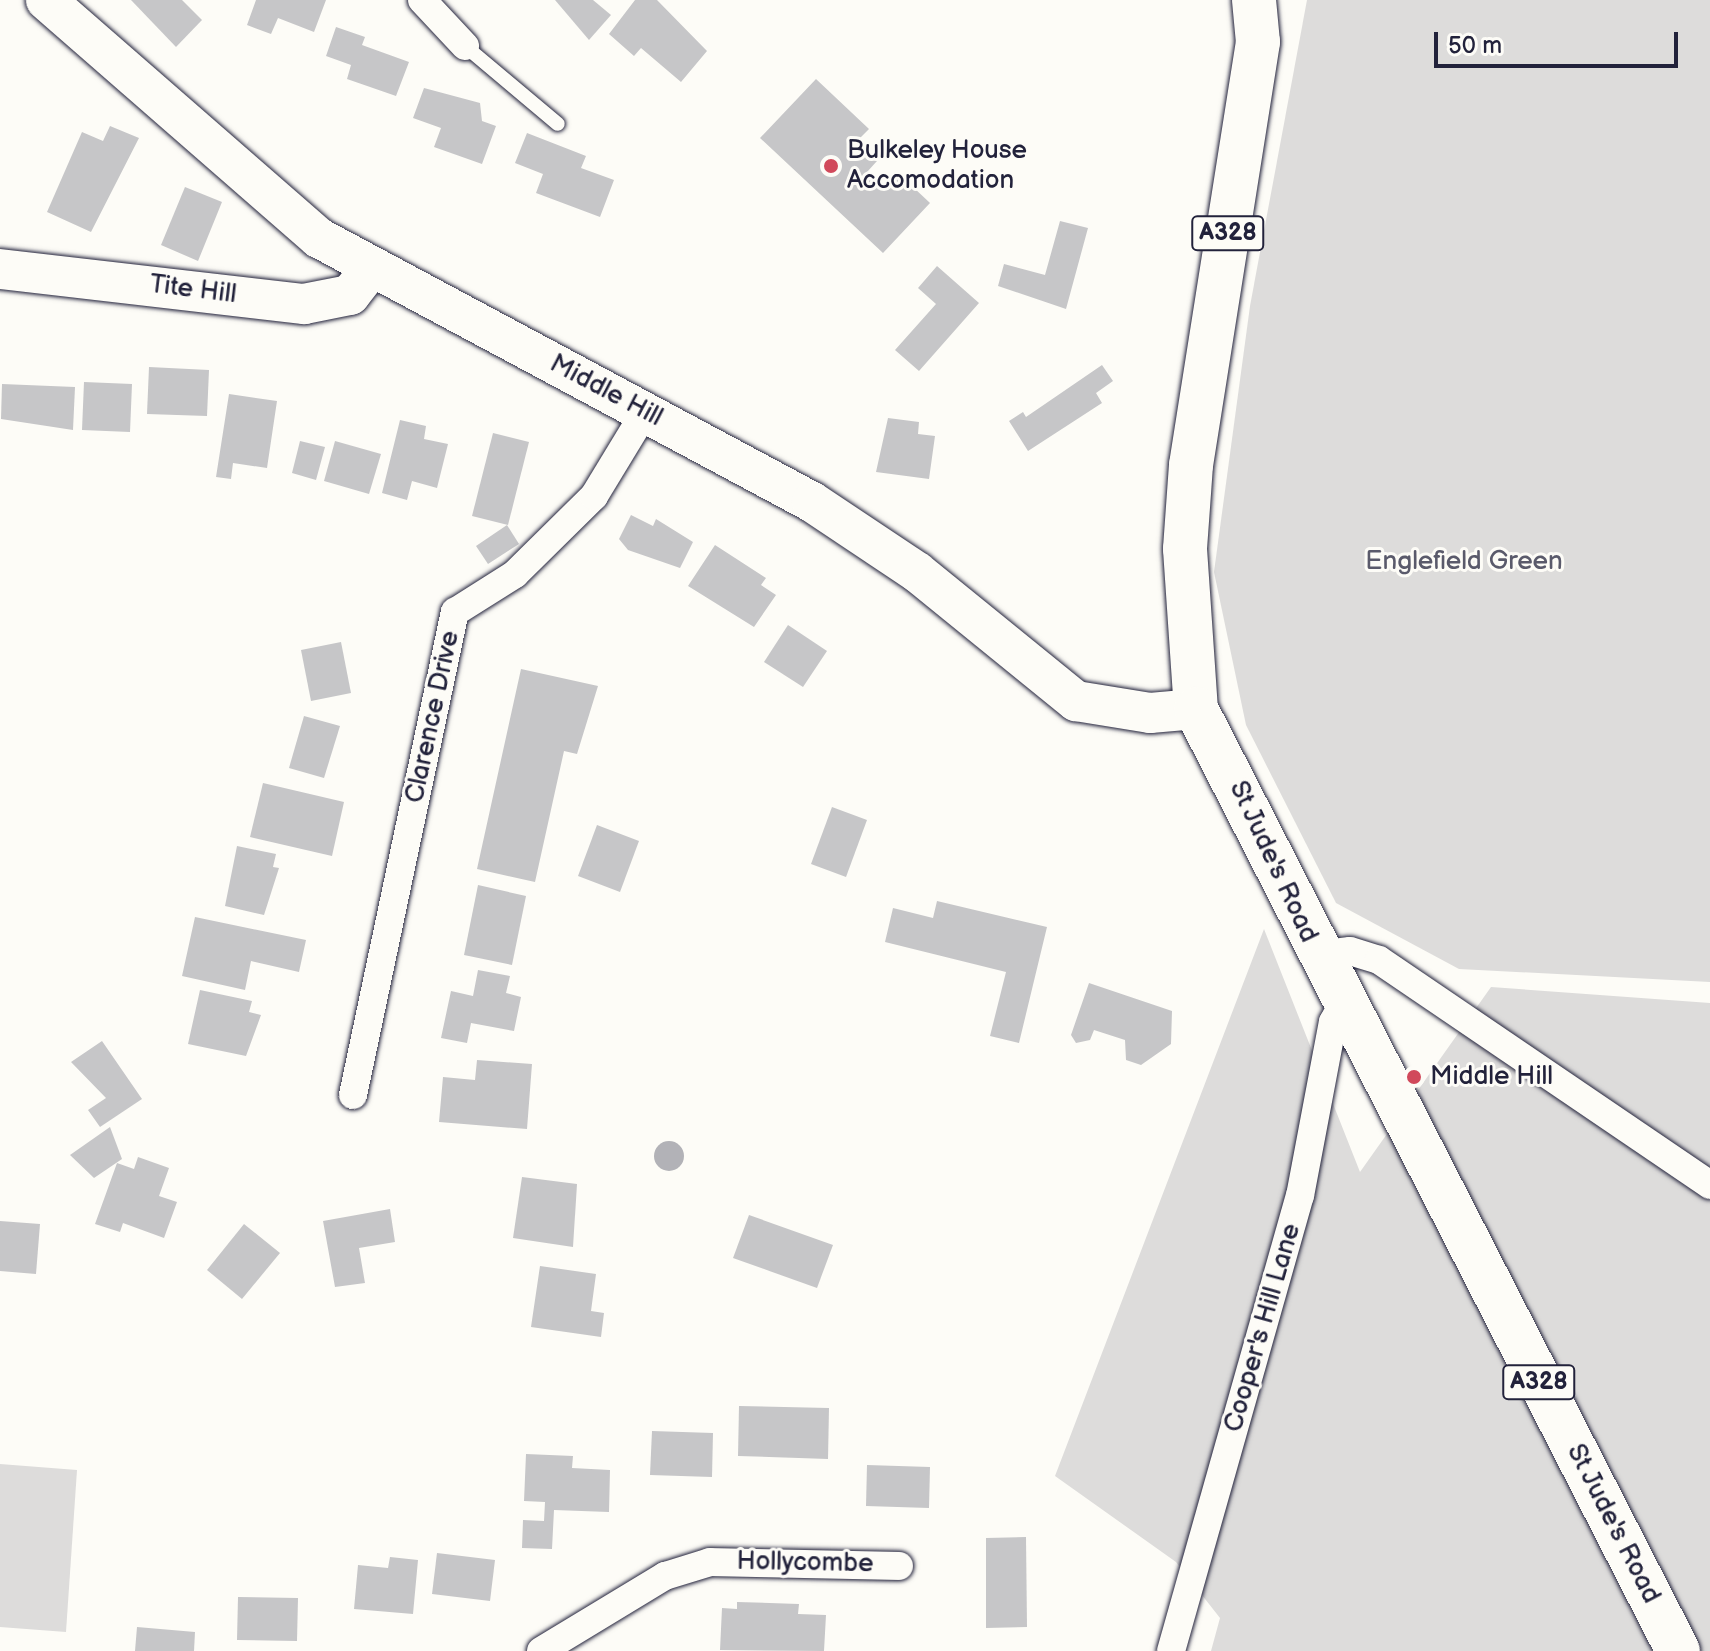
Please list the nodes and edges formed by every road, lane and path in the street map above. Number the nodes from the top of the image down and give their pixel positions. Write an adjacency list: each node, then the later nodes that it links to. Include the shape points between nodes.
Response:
1 (46, 0): 6 (street, Middle Hill, via 319,238)
2 (422, 0): 4 (street)
3 (1254, 0): 9 (main road, St Jude's Road / A328, via 1258,42 1191,465 1185,549)
4 (465, 46): 5 (lane)
5 (558, 124)
6 (371, 268): 7 (street, Tite Hill, via 350,295 304,304); 8 (street, Middle Hill)
7 (0, 269)
8 (645, 412): 9 (street, Middle Hill, via 812,502 904,564 1076,701 1150,713); 12 (street, Clarence Drive, via 594,496 515,574 455,612)
9 (1196, 709): 10 (main road, St Jude's Road / A328)
10 (1317, 955): 11 (main road, St Jude's Road / A328); 13 (street, via 1350,951 1379,960)
11 (1343, 1003): 16 (street, Cooper's Hill Lane, via 1333,1022 1300,1196); 17 (main road, St Jude's Road / A328)
12 (353, 1095)
13 (1710, 1185)
14 (899, 1566): 15 (street, Hollycombe, via 710,1562 665,1576)
15 (541, 1651)
16 (1171, 1651)
17 (1678, 1651)

